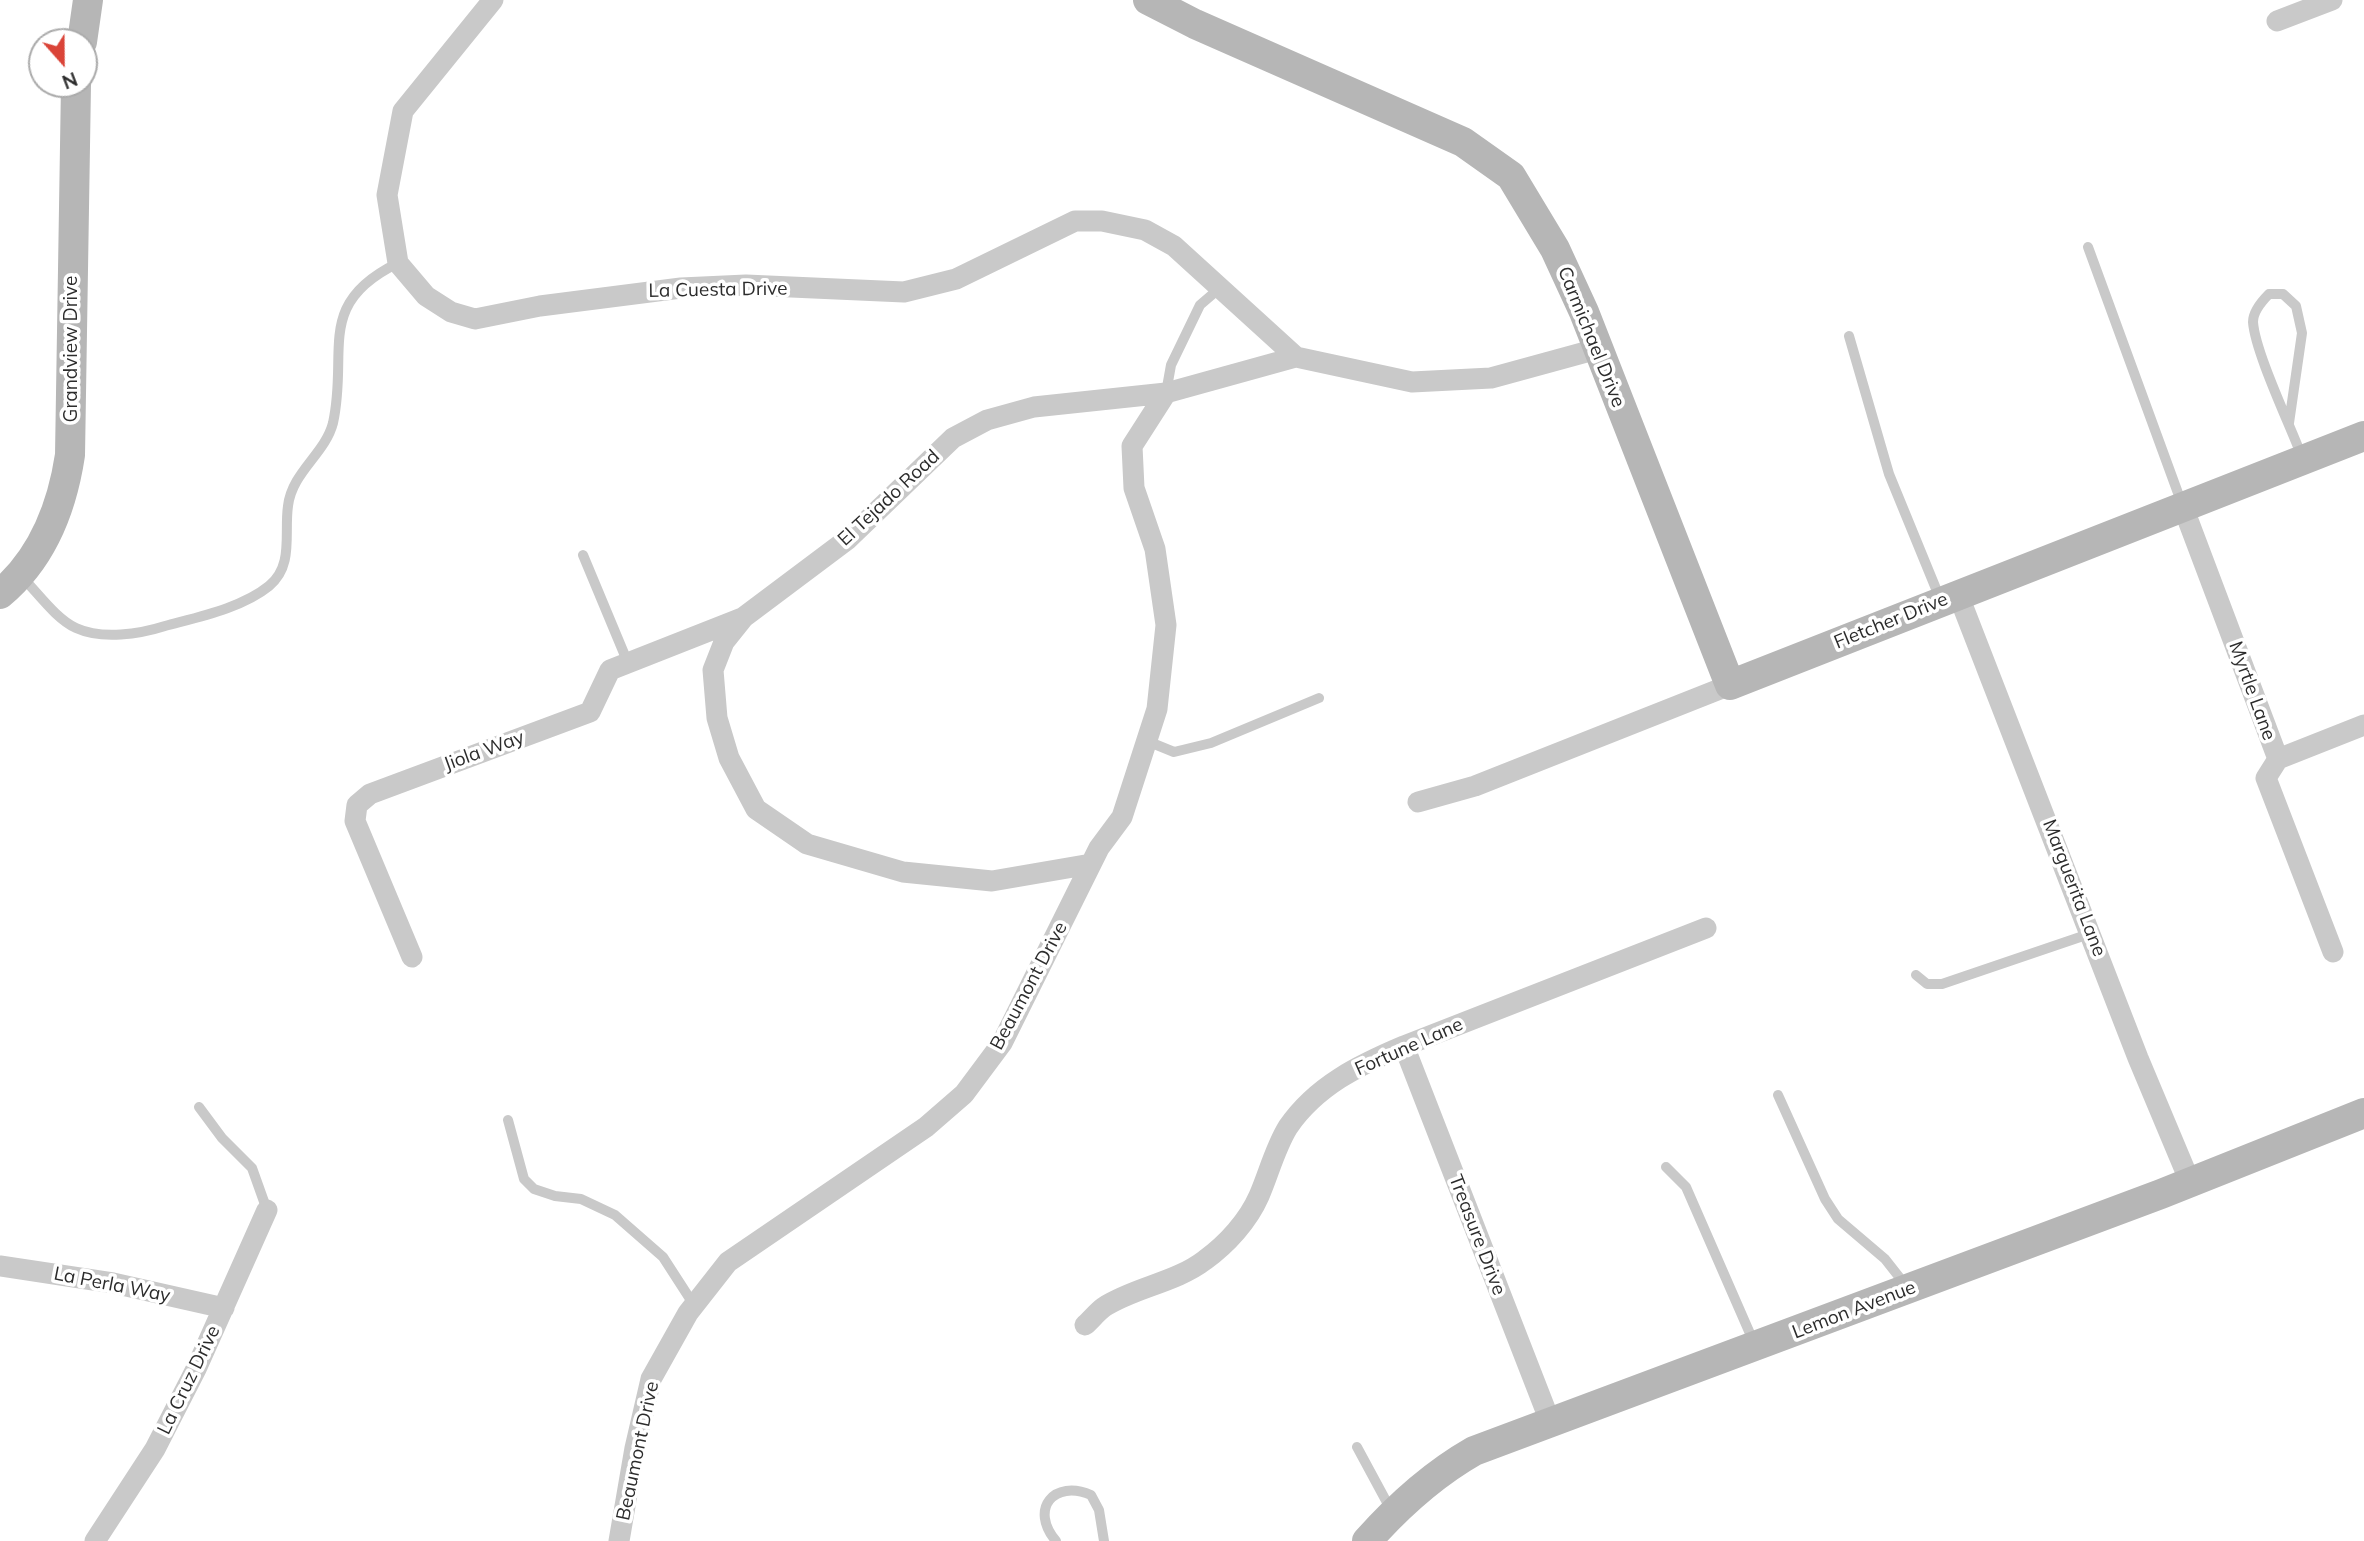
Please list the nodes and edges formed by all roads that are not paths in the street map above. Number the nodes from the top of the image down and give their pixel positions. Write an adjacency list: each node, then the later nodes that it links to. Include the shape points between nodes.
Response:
1 (88, 0): 6 (street)
2 (493, 0): 9 (street, via 403,111 387,195)
3 (2332, 0): 5 (street)
4 (1157, 2): 12 (street, Carmichael Drive, via 1195,24 1463,142 1511,176 1555,249)
5 (2277, 21)
6 (84, 28)
7 (76, 98): 20 (street, Grandview Drive, via 70,455 54,519 33,557)
8 (2088, 247): 18 (lane)
9 (398, 263): 10 (street, La Cuesta Drive, via 438,305 475,319 681,288 746,285 884,293 925,289 956,279 1075,221 1102,221 1130,225 1160,237); 20 (lane, via 370,279 348,303 339,327 332,424 295,480 288,505 284,567 271,585 201,617 114,635 76,628)
10 (1221, 287): 13 (street, La Cuesta Drive); 14 (lane, via 1199,305 1171,365)
11 (1849, 335): 21 (lane, via 1885,462)
12 (1597, 349): 13 (street, El Tejado Road, via 1491,378 1412,382); 24 (street, Carmichael Drive)
13 (1296, 357): 14 (street, El Tejado Road)
14 (1166, 393): 22 (street, El Tejado Road, via 1034,407 987,420 953,438 848,538); 27 (street, Beaumont Drive, via 1132,446 1134,488 1155,549 1166,625 1157,709)
15 (2289, 423): 15 (lane, via 2253,319 2269,294 2283,294 2296,306 2302,334); 17 (lane)
16 (2364, 436): 17 (street, Fletcher Drive)
17 (2303, 460): 18 (street, Fletcher Drive)
18 (2183, 507): 21 (street, Fletcher Drive); 28 (street, Myrtle Lane)
19 (583, 555): 23 (lane)
20 (10, 584)
21 (1949, 597): 24 (street, Fletcher Drive); 32 (street, Marguerita Lane)
22 (744, 618): 23 (street, Jiola Way); 30 (street, El Tejado Road, via 724,642 713,670 718,718 729,758 756,809 807,844 902,872 992,881)
23 (628, 663): 34 (street, Jiola Way, via 610,670 590,712 370,794 357,805 355,821)
24 (1730, 685): 29 (street, Fletcher Drive, via 1475,786)
25 (1319, 698): 27 (lane, via 1211,743 1174,751)
26 (2364, 726): 28 (street)
27 (1147, 741): 30 (street, Beaumont Drive, via 1122,817)
28 (2278, 759): 33 (street, Myrtle Lane, via 2266,778)
29 (1418, 802)
30 (1091, 864): 46 (street, Beaumont Drive, via 1002,1043 964,1094 926,1127 728,1262)
31 (1706, 928): 36 (street, Fortune Lane)
32 (2092, 933): 35 (lane, via 1942,984 1927,984); 42 (street, Marguerita Lane)
33 (2333, 952)
34 (412, 957)
35 (1916, 975)
36 (1404, 1046): 48 (street, Fortune Lane, via 1331,1083 1300,1111 1278,1147 1258,1199 1236,1231 1205,1261 1104,1307); 50 (street, Treasure Drive)
37 (1778, 1095): 45 (lane, via 1838,1219 1885,1259)
38 (199, 1107): 43 (lane, via 252,1168)
39 (2364, 1114): 42 (street, Lemon Avenue)
40 (508, 1119): 46 (lane, via 524,1179 534,1189 581,1199 615,1215 663,1257)
41 (1666, 1167): 49 (lane, via 1686,1187)
42 (2190, 1182): 45 (street, Lemon Avenue)
43 (267, 1210): 47 (street, La Cruz Drive)
44 (0, 1266): 47 (street, La Perla Way, via 113,1283)
45 (1909, 1289): 49 (street, Lemon Avenue)
46 (694, 1305): 54 (street, Beaumont Drive, via 651,1378)
47 (224, 1308): 53 (street, La Cruz Drive, via 155,1449)
48 (1085, 1325)
49 (1756, 1348): 50 (street, Lemon Avenue)
50 (1551, 1424): 52 (street, Lemon Avenue, via 1474,1451 1442,1469)
51 (1357, 1447): 52 (lane)
52 (1392, 1513): 57 (street, Lemon Avenue)
53 (95, 1541)
54 (619, 1541)
55 (1056, 1541): 56 (lane, via 1044,1518 1046,1503 1056,1494 1076,1488 1091,1494)
56 (1104, 1541)
57 (1367, 1541)

